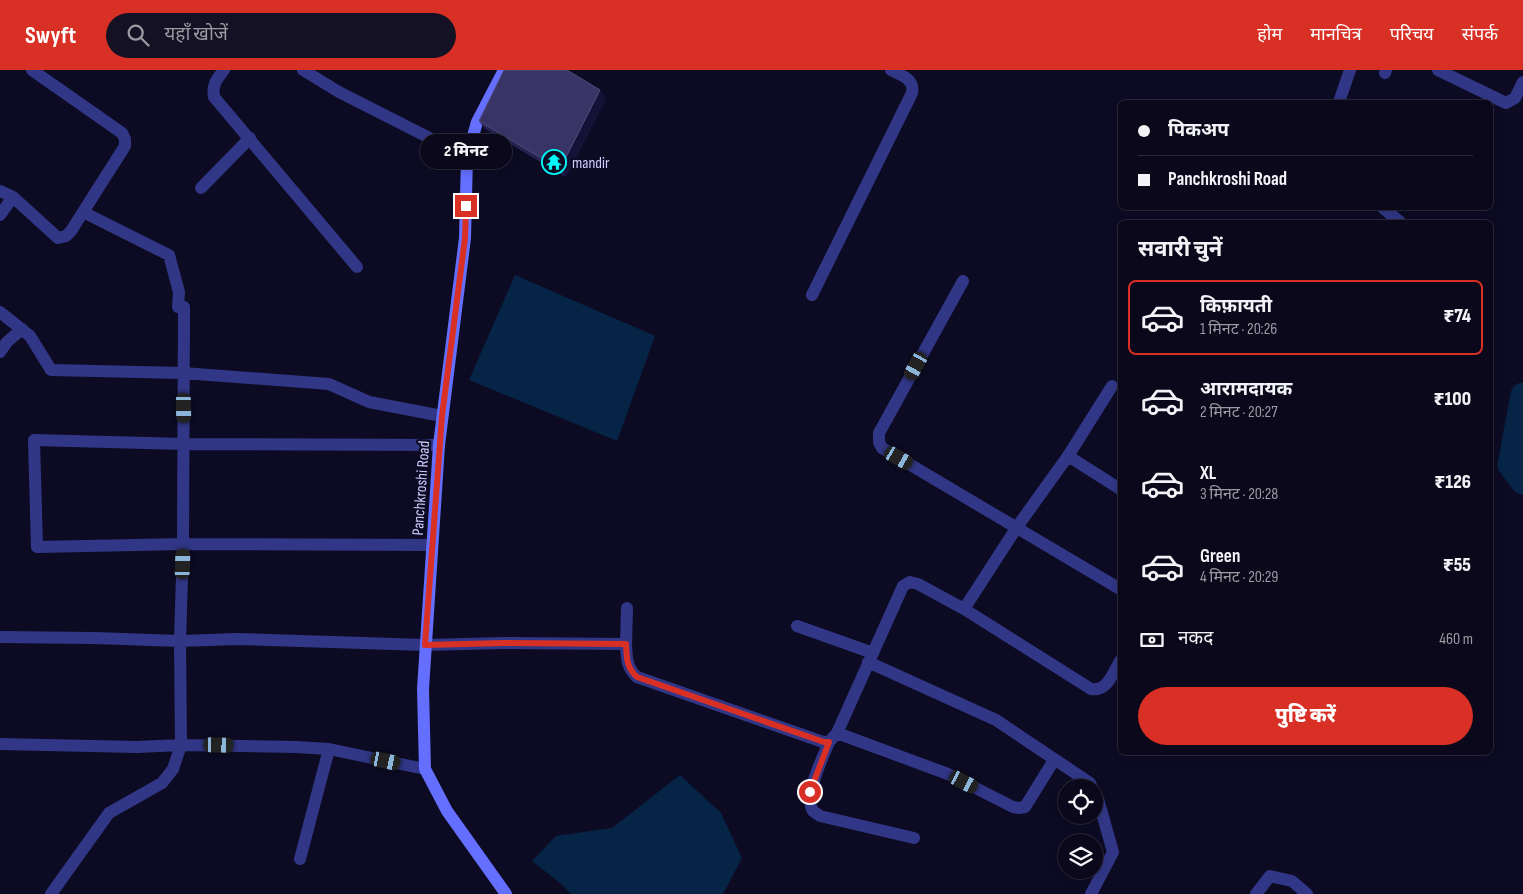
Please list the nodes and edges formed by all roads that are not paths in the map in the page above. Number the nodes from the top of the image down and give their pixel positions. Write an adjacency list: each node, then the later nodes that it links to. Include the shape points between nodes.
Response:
1 (32, 70): 16 (street, via 125,138 125,146)
2 (224, 70): 10 (street, via 215,82 214,98)
3 (303, 70): 11 (street, via 339,92)
4 (504, 70): 11 (street, Panchkroshi Road, via 477,122)
5 (890, 70): 21 (street, via 910,81 912,93)
6 (1350, 70): 9 (street)
7 (1438, 70): 8 (street, via 1506,103 1515,98)
8 (1523, 82)
9 (1341, 100)
10 (250, 138): 12 (street); 19 (street)
11 (467, 157): 27 (street, Panchkroshi Road, via 465,238)
12 (201, 188)
13 (0, 191): 14 (street)
14 (13, 197): 16 (street, via 58,238 66,236); 17 (street)
15 (1385, 210): 18 (street)
16 (83, 212): 25 (street, via 169,255 181,307)
17 (0, 215)
18 (1398, 220)
19 (357, 267)
20 (963, 281): 32 (street, via 879,433 879,442 882,448)
21 (812, 295)
22 (0, 312): 23 (street)
23 (22, 330): 24 (street); 25 (street, via 30,336 51,370)
24 (0, 352)
25 (183, 373): 27 (street, via 328,384 369,402); 28 (street)
26 (1112, 386): 30 (street)
27 (442, 416): 29 (street, Panchkroshi Road)
28 (184, 444): 29 (street); 33 (street); 33 (street, via 34,440 37,547)
29 (439, 445): 34 (street, Panchkroshi Road)
30 (1068, 456): 31 (street); 32 (street)
31 (1118, 488)
32 (1017, 527): 35 (street); 37 (street)
33 (183, 544): 34 (street); 40 (street)
34 (432, 545): 42 (street, Panchkroshi Road)
35 (1118, 588)
36 (627, 608): 41 (street)
37 (964, 608): 43 (street, via 910,582 903,586); 44 (street, via 1091,689 1103,688)
38 (796, 626): 43 (street)
39 (0, 637): 40 (street)
40 (180, 641): 42 (street, via 236,639); 47 (street)
41 (626, 644): 42 (street); 45 (street, via 627,664 637,677 824,742)
42 (425, 645): 50 (street, Panchkroshi Road)
43 (870, 658): 45 (street); 49 (street, via 996,720)
44 (1118, 664)
45 (833, 738): 49 (street, via 948,774 1019,808 1025,807); 53 (street, via 810,792 813,811 820,816)
46 (0, 744): 47 (street, via 137,747)
47 (181, 744): 48 (street); 56 (street, via 168,777 109,813)
48 (329, 749): 50 (street); 54 (street)
49 (1054, 760): 51 (street)
50 (425, 769): 55 (street, Panchkroshi Road, via 447,811)
51 (1084, 779)
52 (1103, 817): 57 (street, via 1113,852)
53 (914, 838)
54 (300, 859)
55 (501, 891)
56 (51, 894)
57 (1091, 894)
58 (1256, 894): 59 (street, via 1270,876 1292,881)
59 (1307, 894)

